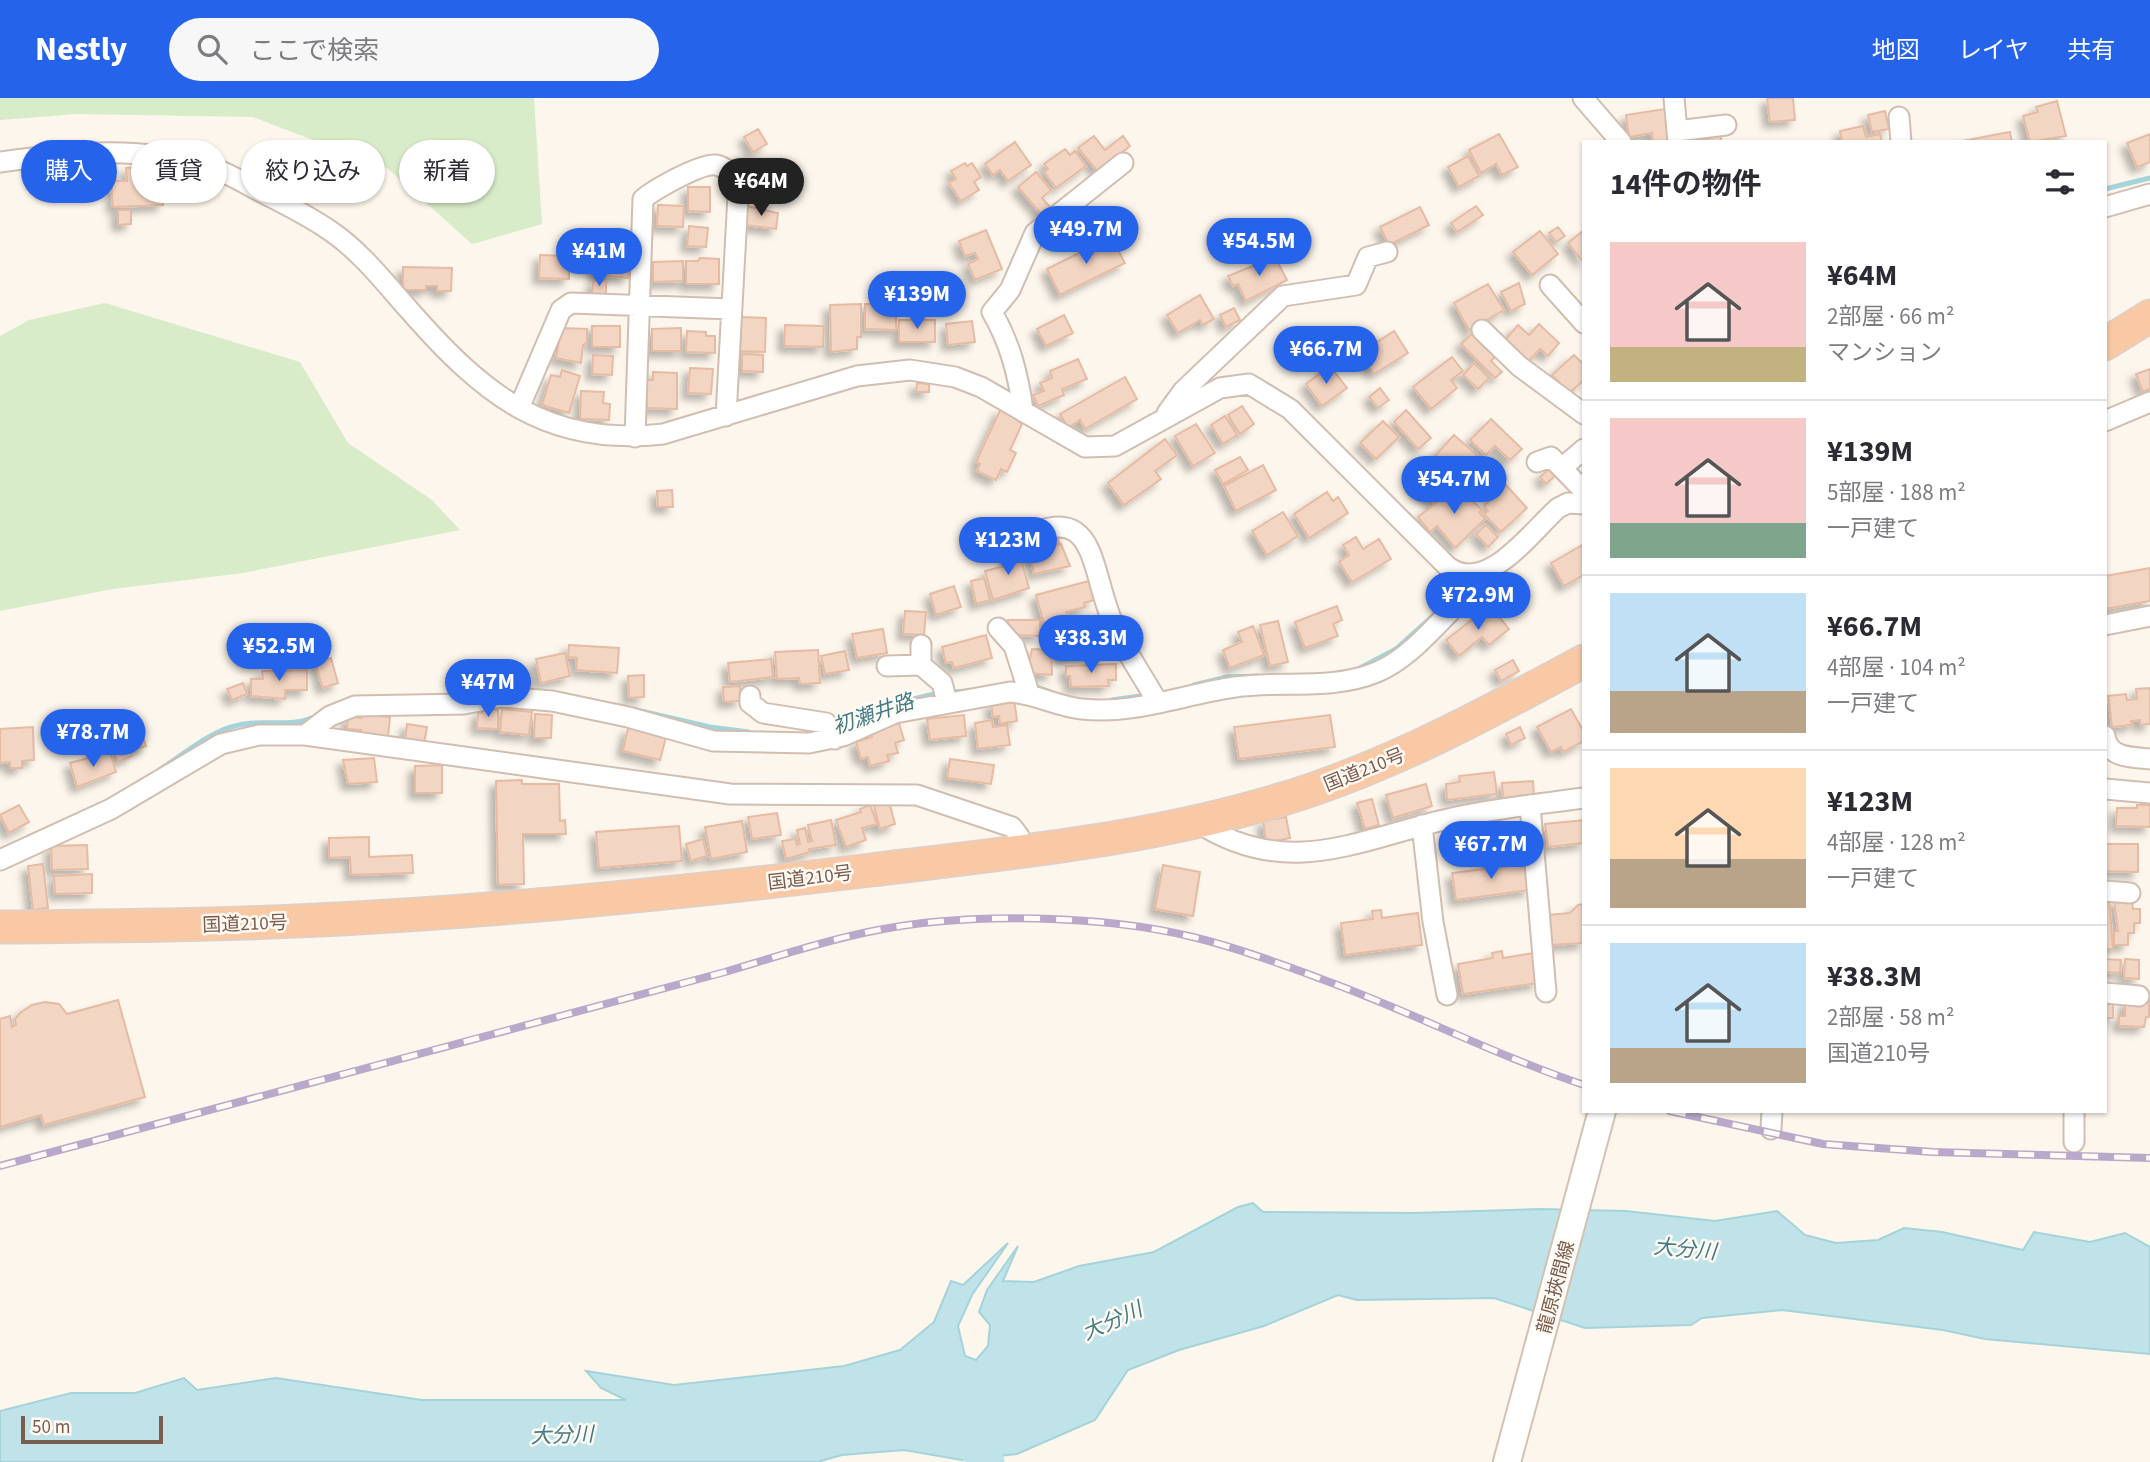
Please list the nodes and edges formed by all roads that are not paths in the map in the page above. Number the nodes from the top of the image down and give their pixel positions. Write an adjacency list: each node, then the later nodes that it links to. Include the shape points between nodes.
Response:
1 (1583, 98): 6 (street)
2 (1674, 98): 5 (street)
3 (1899, 117): 7 (street)
4 (1726, 125): 5 (street)
5 (1677, 136)
6 (1619, 140)
7 (1901, 140)
8 (0, 162): 21 (street, via 130,152 217,170 332,232 364,259 436,341 494,394)
9 (1123, 163): 22 (street, via 1035,233 1010,290 992,312 1018,374)
10 (2150, 194): 11 (street)
11 (2107, 206)
12 (1387, 252): 25 (street, via 1368,257 1356,285 1283,296 1183,391)
13 (1550, 285): 17 (street)
14 (638, 306): 15 (street); 15 (street, via 643,199 706,166 717,165 736,176); 21 (street, via 571,303 561,310); 27 (street)
15 (731, 309): 24 (street)
16 (2150, 316): 19 (highway)
17 (1582, 321)
18 (1482, 330): 23 (street, via 1519,366)
19 (2107, 343)
20 (2150, 402): 26 (street)
21 (519, 408): 27 (street, via 549,424 595,436)
22 (1023, 410): 24 (street, via 955,377 891,371 839,380); 25 (street, via 1093,449 1115,446)
23 (1582, 413)
24 (726, 416): 27 (street)
25 (1164, 417): 33 (street, via 1230,384 1258,387 1300,418 1447,566 1460,575)
26 (2107, 420)
27 (635, 437)
28 (1582, 451): 30 (street)
29 (1537, 462): 30 (street, via 1551,457)
30 (1563, 467): 31 (street)
31 (1582, 498): 33 (street, via 1558,508 1500,561)
32 (1005, 548): 42 (street, via 1032,531 1051,527 1083,537 1093,554 1115,628)
33 (1473, 576): 42 (street, via 1466,596 1379,671 1332,683 1237,687)
34 (2150, 616): 35 (street)
35 (2107, 625)
36 (998, 628): 39 (street, via 1014,646)
37 (1582, 662): 51 (highway, 国道210号, via 1373,767)
38 (887, 666): 41 (street, via 921,655 942,683)
39 (1029, 693): 41 (street); 42 (street, via 1083,709)
40 (750, 696): 44 (street, via 750,704 763,713 826,723)
41 (947, 702): 44 (street, via 883,717)
42 (1157, 703)
43 (305, 735): 44 (street, via 330,716 355,706 464,704 502,697 552,701 722,742 787,744); 53 (street, via 730,794 918,794 1012,827); 54 (street, via 259,735 222,744 111,809)
44 (835, 739)
45 (2107, 746): 46 (street, via 2115,753)
46 (2150, 759)
47 (2107, 789): 48 (street)
48 (2150, 793)
49 (1582, 798): 50 (street)
50 (1530, 805): 52 (street); 58 (street)
51 (1197, 822): 52 (street, via 1233,842 1288,852 1330,851); 53 (highway, 国道210号)
52 (1422, 825): 60 (street)
53 (1020, 852): 57 (highway, 国道210号, via 705,889 387,915 246,923)
54 (0, 860)
55 (2107, 891): 56 (street)
56 (2130, 893)
57 (0, 926)
58 (1546, 992)
59 (2107, 993): 61 (street)
60 (1447, 995)
61 (2139, 996)
62 (1601, 1113): 65 (main road, 龍原挾間線)
63 (2074, 1113): 64 (street)
64 (2074, 1142)
65 (1507, 1462)

